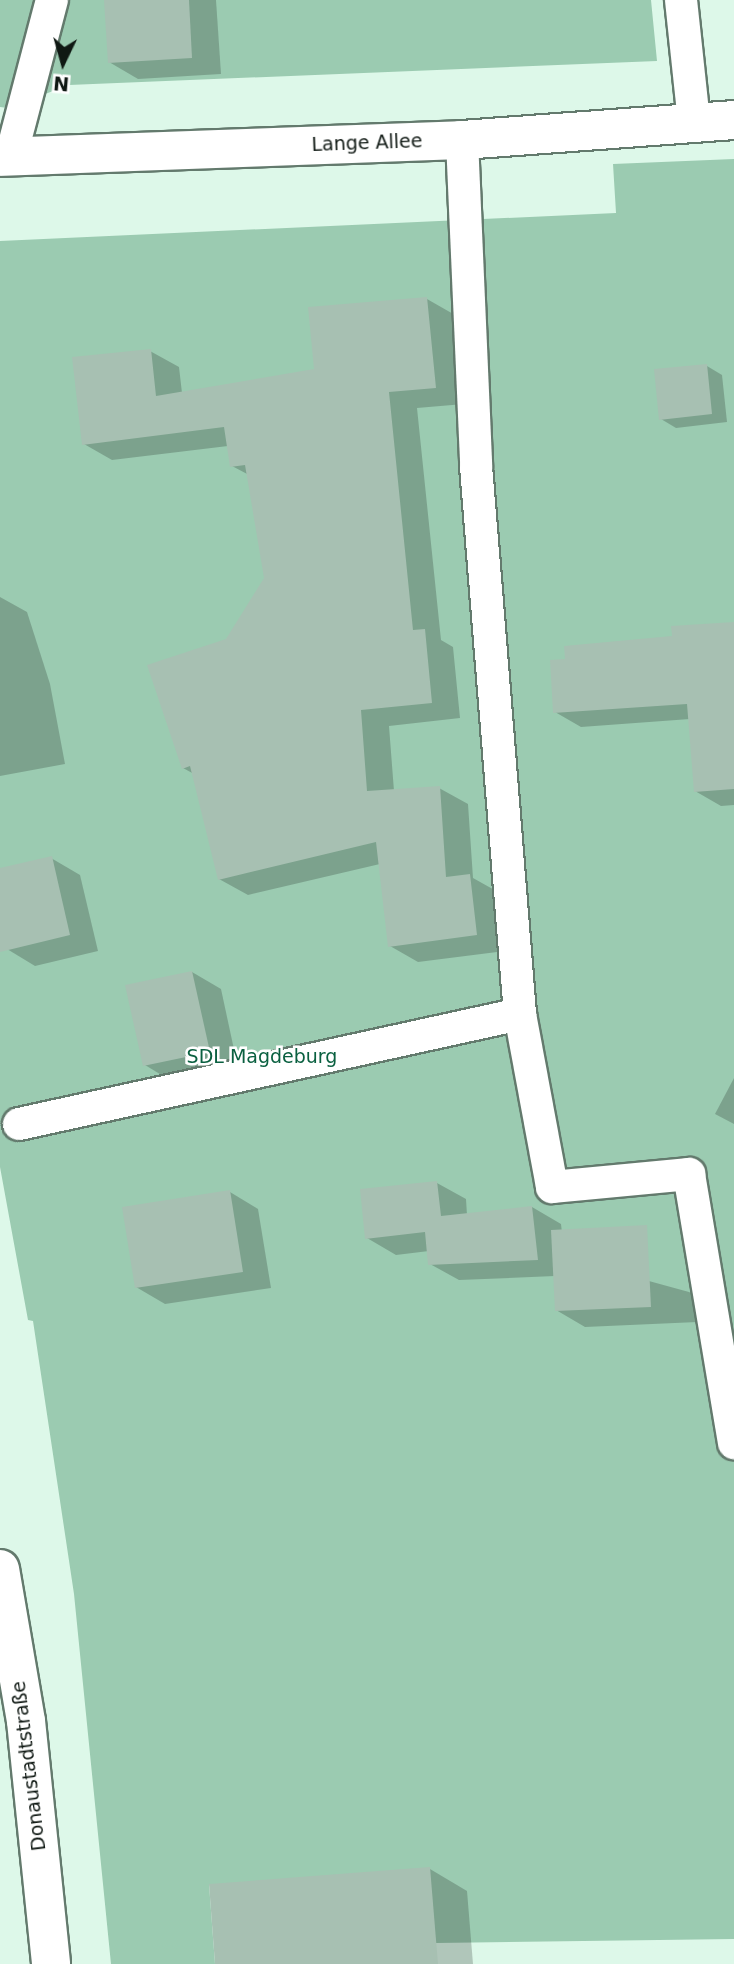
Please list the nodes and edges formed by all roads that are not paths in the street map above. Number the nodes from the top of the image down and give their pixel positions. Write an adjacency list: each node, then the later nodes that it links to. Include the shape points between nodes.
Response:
1 (52, 0): 6 (lane)
2 (681, 0): 4 (lane)
3 (734, 120): 4 (street, Lange Allee)
4 (694, 122): 5 (street, Lange Allee)
5 (461, 140): 6 (street, Lange Allee); 7 (lane, via 476,466)
6 (6, 156)
7 (520, 1014): 8 (lane); 9 (lane, via 552,1187 689,1174)
8 (19, 1124)
9 (734, 1443)
10 (0, 1570): 11 (street, Donaustadtstraße, via 26,1721)
11 (51, 1964)

